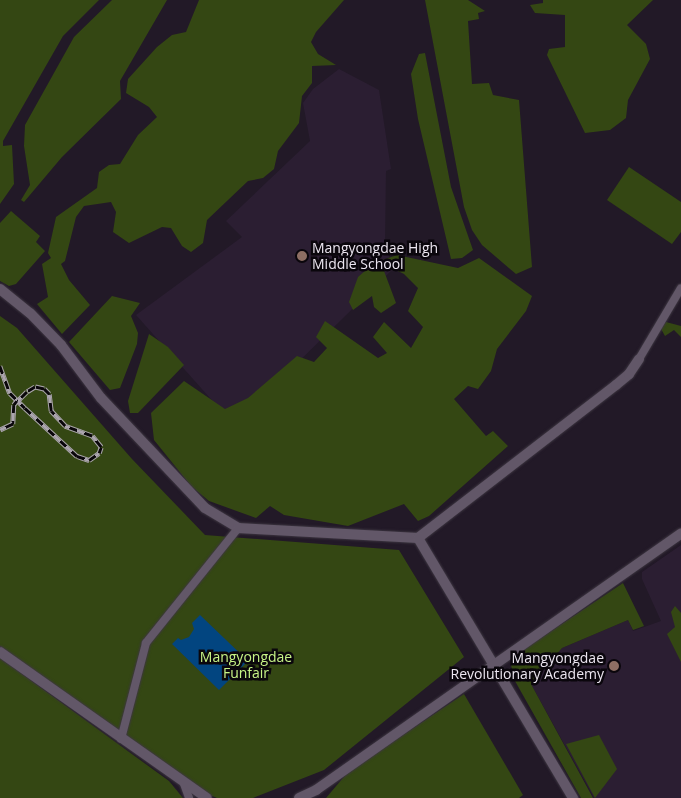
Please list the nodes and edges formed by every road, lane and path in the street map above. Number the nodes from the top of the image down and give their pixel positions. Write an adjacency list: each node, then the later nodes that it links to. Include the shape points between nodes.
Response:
1 (681, 288): 3 (street)
2 (0, 290): 4 (street, via 30,313 61,345 129,428 205,508)
3 (639, 360): 6 (street, via 622,380)
4 (238, 528): 6 (street); 9 (street, via 146,643)
5 (681, 533): 8 (street)
6 (418, 538): 8 (street)
7 (0, 652): 9 (street)
8 (494, 663): 13 (street, via 316,790); 14 (street)
9 (121, 739): 10 (street)
10 (184, 784): 11 (street); 12 (street)
11 (189, 798)
12 (207, 798)
13 (299, 798)
14 (573, 798)

